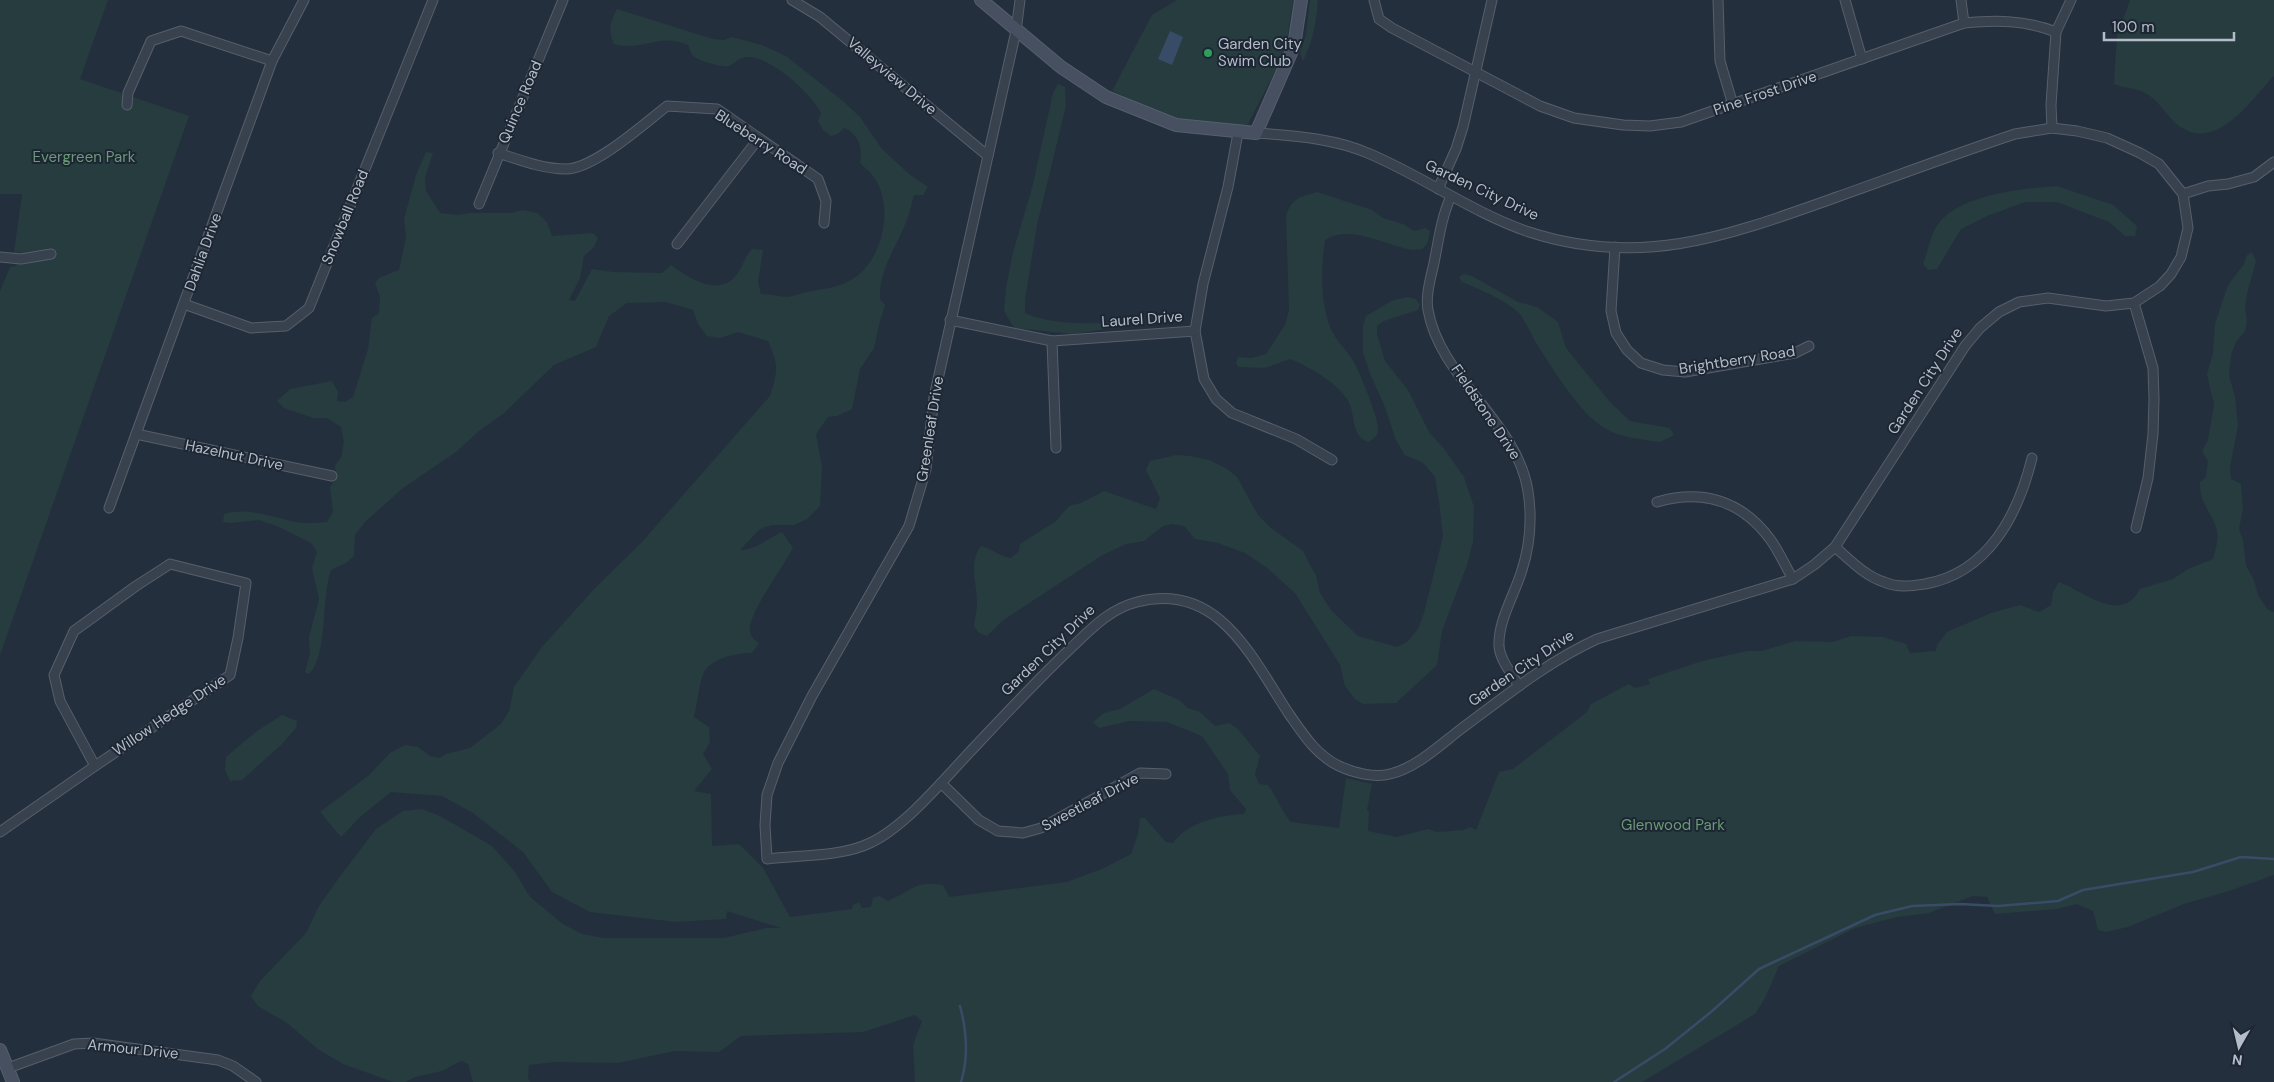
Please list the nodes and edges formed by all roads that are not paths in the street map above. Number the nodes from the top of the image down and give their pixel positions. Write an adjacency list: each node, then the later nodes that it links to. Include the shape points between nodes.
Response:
1 (304, 0): 18 (street, Dahlia Drive)
2 (433, 0): 39 (street, Snowball Road, via 309,308 286,326 251,328)
3 (563, 0): 26 (street, Quince Road)
4 (792, 0): 27 (street, Valleyview Drive, via 820,17)
5 (981, 0): 15 (street, Garden City Drive)
6 (1020, 0): 15 (street, Greenleaf Drive)
7 (1301, 0): 24 (street, via 1294,46)
8 (1374, 0): 19 (street, Pine Frost Drive, via 1379,18 1392,28)
9 (1492, 0): 19 (street)
10 (1718, 0): 21 (street, via 1720,61)
11 (1844, 0): 17 (street)
12 (1961, 0): 14 (street)
13 (2071, 0): 16 (street)
14 (1964, 23): 16 (street, Pine Frost Drive, via 2008,20); 17 (street, Pine Frost Drive)
15 (1016, 31): 23 (street, Garden City Drive, via 1106,97 1176,125); 27 (street, Greenleaf Drive)
16 (2056, 32): 22 (street)
17 (1862, 59): 21 (street, Pine Frost Drive)
18 (272, 61): 20 (street, via 181,31 151,40 128,93); 39 (street, Dahlia Drive)
19 (1476, 72): 21 (street, Pine Frost Drive, via 1540,106 1598,123 1650,126 1681,122); 29 (street, via 1456,150)
20 (127, 105)
21 (1732, 105)
22 (2052, 128): 30 (street, Garden City Drive, via 2107,138 2140,153 2159,164); 35 (street, Garden City Drive, via 2015,134 1724,236 1656,248)
23 (1238, 133): 24 (street, Garden City Drive); 41 (street, Laurel Drive)
24 (1256, 133): 29 (street, Garden City Drive, via 1334,142 1369,154)
25 (759, 138): 26 (street, Blueberry Road, via 717,109 667,106 596,159 568,169 538,165); 33 (street, Blueberry Road, via 818,179 826,201); 34 (street)
26 (498, 153): 32 (street, Quince Road)
27 (988, 156): 40 (street, Greenleaf Drive)
28 (2274, 162): 30 (street, via 2254,176)
29 (1438, 189): 31 (street, Garden City Drive)
30 (2183, 194): 38 (street, Garden City Drive, via 2188,228 2181,257 2160,286)
31 (1451, 196): 35 (street, Garden City Drive, via 1528,232 1565,241); 54 (street, Fieldstone Drive, via 1442,219 1428,310 1434,330 1451,362 1512,446 1523,469 1530,514 1529,538 1523,569 1501,629 1499,646 1504,662)
32 (479, 204)
33 (824, 223)
34 (677, 244)
35 (1615, 247): 43 (street, Brightberry Road, via 1611,311 1616,333 1641,363 1685,372 1795,353)
36 (51, 254): 37 (street, via 21,259)
37 (0, 257)
38 (2134, 303): 51 (street, via 2153,368 2154,399 2148,478); 52 (street, Garden City Drive, via 2106,306 2048,298 2020,302 1999,312 1965,346)
39 (184, 304): 44 (street, Dahlia Drive)
40 (950, 320): 42 (street, Laurel Drive); 59 (street, Greenleaf Drive, via 934,397 926,469 909,526 812,696 778,763 767,795)
41 (1195, 331): 42 (street, Laurel Drive); 47 (street, via 1204,379 1216,399 1232,413 1296,439)
42 (1052, 341): 45 (street)
43 (1809, 346)
44 (136, 434): 48 (street, Hazelnut Drive); 50 (street, Dahlia Drive)
45 (1056, 448)
46 (2032, 458): 52 (street, via 2024,490 2010,520 1991,548 1964,569 1938,582 1907,587 1883,582 1860,569)
47 (1332, 460)
48 (332, 476)
49 (1657, 502): 53 (street, via 1694,495 1716,499 1737,509 1770,539)
50 (108, 508)
51 (2136, 528)
52 (1835, 547): 53 (street, Garden City Drive)
53 (1793, 579): 54 (street, Garden City Drive, via 1596,639)
54 (1519, 686): 57 (street, Garden City Drive, via 1412,765 1390,774 1366,774 1340,767 1320,755 1239,638 1221,619 1181,600 1154,598 1116,609 1097,623 1034,683)
55 (95, 766): 55 (street, Willow Hedge Drive, via 230,675 246,583 170,564 74,630 54,675 60,701); 58 (street, Willow Hedge Drive)
56 (1166, 774): 57 (street, Sweetleaf Drive, via 1140,773 1041,828 1023,833 998,831 979,820)
57 (941, 784): 59 (street, Garden City Drive, via 888,833 870,843 852,850)
58 (1, 828)
59 (767, 859)
60 (0, 1050): 61 (street)
61 (8, 1068): 62 (street); 63 (street, Armour Drive, via 68,1046 93,1043 218,1060)
62 (13, 1082)
63 (256, 1082)

